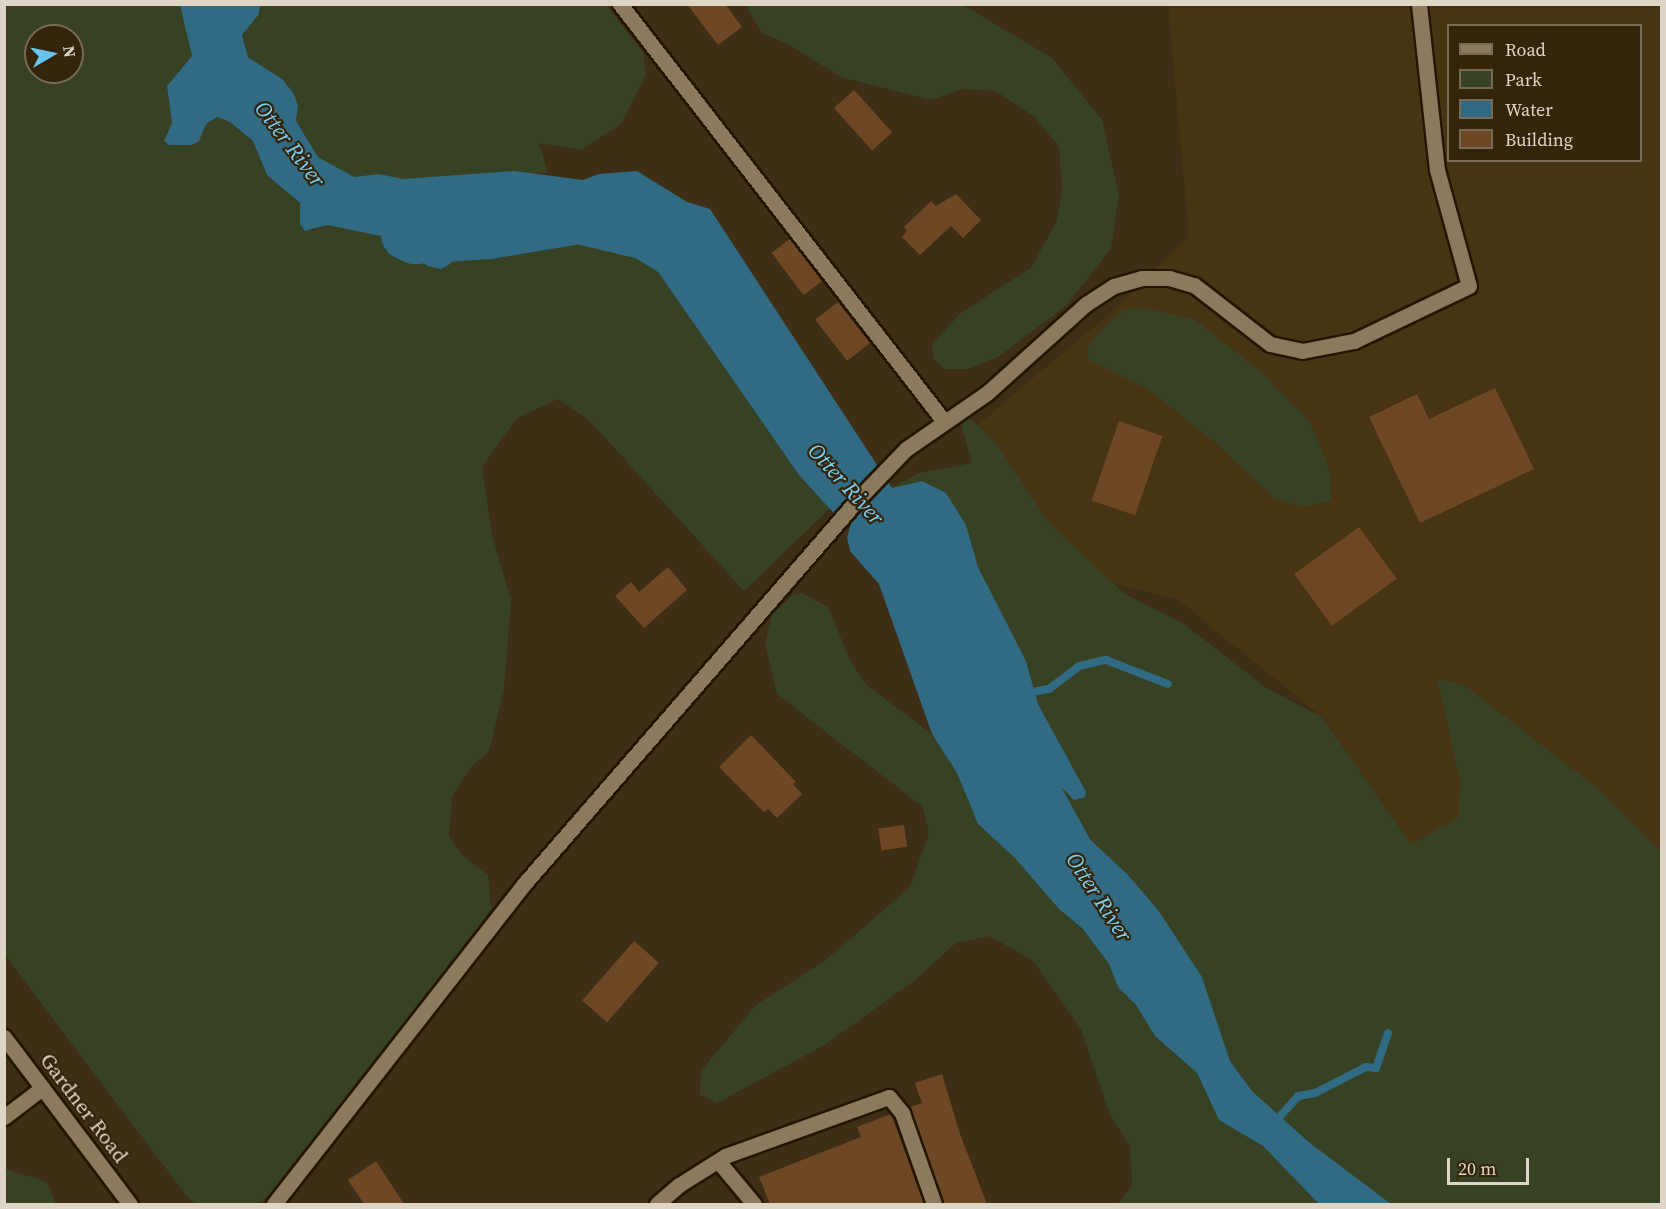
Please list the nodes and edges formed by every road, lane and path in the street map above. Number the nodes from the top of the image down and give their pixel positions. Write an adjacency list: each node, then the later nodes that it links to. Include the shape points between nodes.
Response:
1 (620, 4): 3 (main road)
2 (1419, 4): 3 (main road, via 1437,170 1470,286 1354,341 1302,351 1270,344 1194,285 1169,278 1142,278 1114,286 1086,304 987,393)
3 (943, 420): 9 (main road, via 906,449 859,498 524,884)
4 (4, 1037): 5 (main road, Gardner Road)
5 (42, 1088): 6 (main road); 8 (main road, Gardner Road)
6 (4, 1117)
7 (717, 1161): 10 (main road); 11 (main road); 12 (main road, via 889,1097 902,1113)
8 (130, 1204)
9 (274, 1204)
10 (657, 1204)
11 (754, 1204)
12 (934, 1204)

